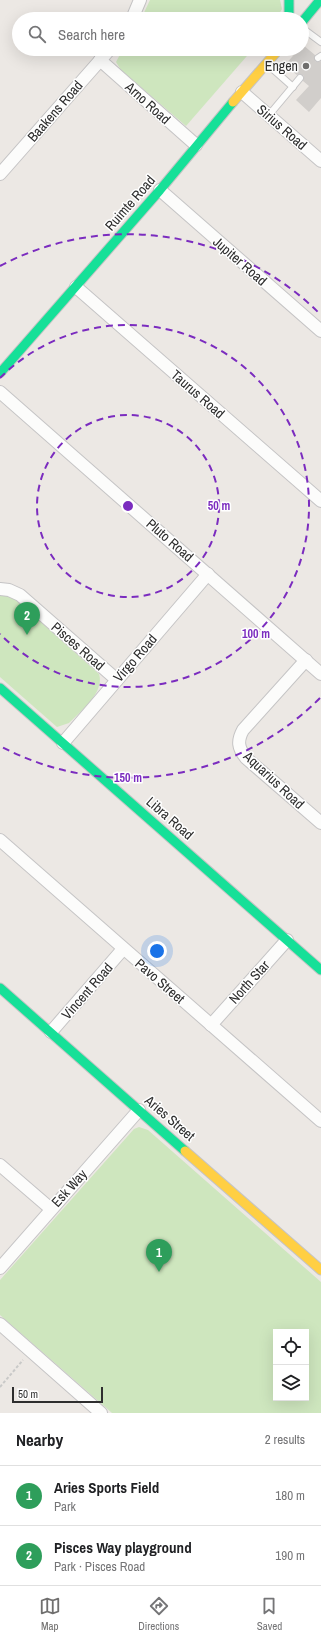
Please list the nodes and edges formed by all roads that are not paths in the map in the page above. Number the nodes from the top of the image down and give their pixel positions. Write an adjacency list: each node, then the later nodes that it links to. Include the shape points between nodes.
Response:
1 (140, 0): 4 (street)
2 (289, 0): 5 (street)
3 (320, 0): 6 (street)
4 (135, 12)
5 (290, 12)
6 (309, 13)
7 (309, 33): 8 (lane)
8 (321, 42)
9 (104, 56): 11 (street, Baakens Road)
10 (273, 56): 12 (street, Ruimte Road)
11 (100, 60): 17 (street, Arno Road); 19 (street, Baakens Road)
12 (267, 64): 14 (lane); 15 (street, Ruimte Road)
13 (300, 78): 14 (lane)
14 (293, 87): 16 (lane)
15 (242, 92): 16 (street, Sirius Road); 17 (street, Ruimte Road)
16 (268, 115): 18 (street, Sirius Road)
17 (196, 145): 20 (street, Ruimte Road)
18 (321, 161)
19 (0, 174)
20 (160, 190): 21 (street, Ruimte Road); 22 (street, Jupiter Road)
21 (76, 286): 23 (street, Ruimte Road); 25 (street, Taurus Road)
22 (321, 331)
23 (0, 373)
24 (0, 392): 26 (street, Pluto Road)
25 (321, 501)
26 (208, 574): 28 (street, Pluto Road); 30 (street, Virgo Road)
27 (0, 588): 30 (street, Pisces Road, via 20,595)
28 (306, 660): 29 (street, Pluto Road); 33 (street, Aquarius Road, via 244,730 238,744 246,758)
29 (321, 674)
30 (117, 680): 32 (street, Virgo Road)
31 (0, 688): 32 (street, Libra Road)
32 (63, 743): 35 (street, Libra Road)
33 (321, 823)
34 (0, 840): 36 (street, Pavo Street)
35 (287, 940): 37 (street, Libra Road); 39 (street, North Star)
36 (123, 949): 39 (street, Pavo Street); 40 (street, Vincent Road)
37 (321, 970)
38 (0, 988): 40 (street, Aries Street)
39 (211, 1025): 42 (street, Pavo Street)
40 (51, 1032): 41 (street, Aries Street)
41 (139, 1110): 44 (street, Esk Way); 46 (street, Aries Street)
42 (321, 1121)
43 (0, 1164): 44 (street)
44 (50, 1209): 45 (street, Esk Way)
45 (0, 1268)
46 (321, 1270)
47 (0, 1324): 48 (street)
48 (101, 1413)

